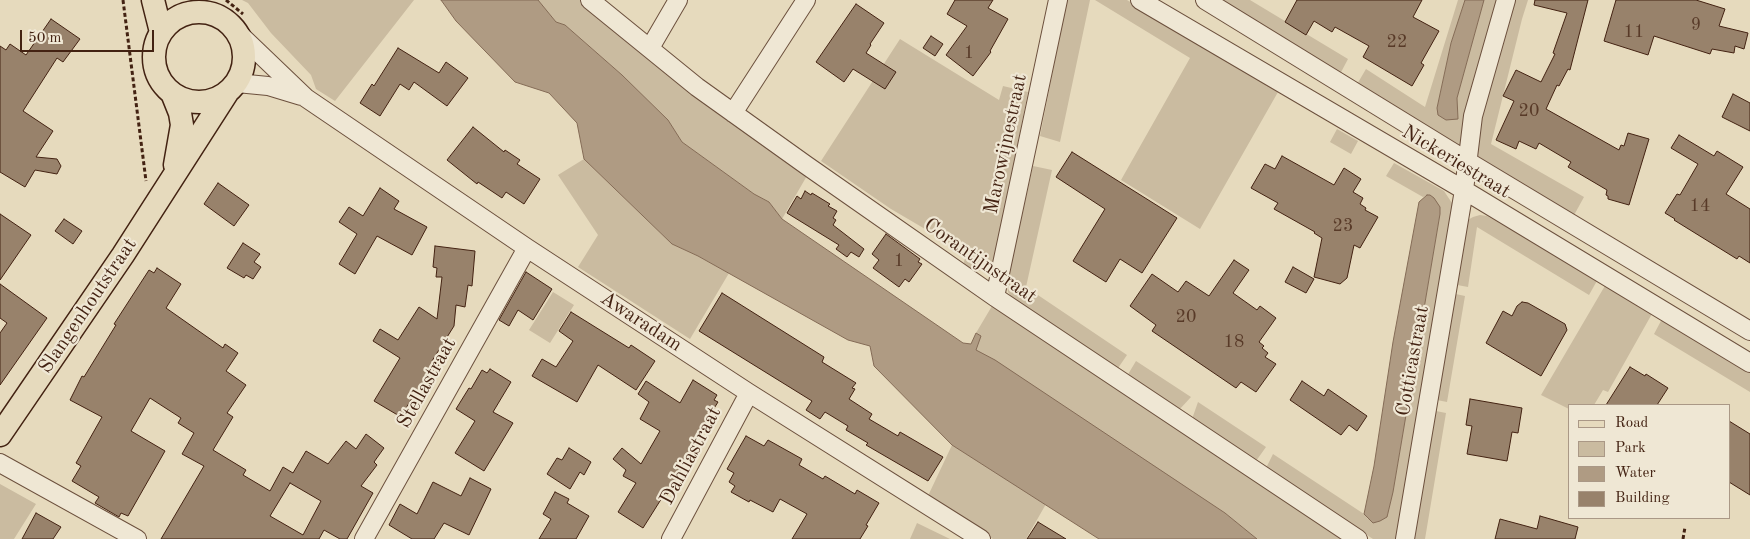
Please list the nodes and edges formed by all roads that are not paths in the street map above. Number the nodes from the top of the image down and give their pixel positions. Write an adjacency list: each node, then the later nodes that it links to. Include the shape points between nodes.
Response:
1 (153, 0): 11 (main road)
2 (590, 0): 12 (street, Corantijnstraat)
3 (678, 0): 12 (street)
4 (806, 0): 16 (street)
5 (1058, 0): 21 (street, Marowijnestraat)
6 (1140, 0): 19 (street, Nickeriestraat)
7 (1205, 0): 17 (street, Nickeriestraat)
8 (1506, 0): 17 (street, Cotticastraat, via 1473,116)
9 (207, 7): 10 (main road); 11 (main road, via 171,21)
10 (236, 30): 13 (main road, via 244,56 242,70); 15 (street, Awaradam)
11 (161, 32): 14 (main road, via 154,58 156,72)
12 (650, 48): 16 (street, Corantijnstraat)
13 (232, 88): 14 (main road, via 214,100 200,102 185,100); 15 (street, Awaradam, via 268,86); 18 (main road, Slangenhoutstraat)
14 (172, 93): 18 (main road, Slangenhoutstraat, via 182,125)
15 (306, 98): 20 (street, Awaradam)
16 (733, 112): 21 (street, Corantijnstraat)
17 (1467, 161): 19 (street, Cotticastraat); 22 (street, Nickeriestraat)
18 (174, 176): 25 (main road, Slangenhoutstraat)
19 (1464, 190): 23 (street, Nickeriestraat); 32 (street, Cotticastraat)
20 (527, 248): 24 (street, Awaradam); 29 (street, Stellastraat)
21 (995, 298): 31 (street, Corantijnstraat)
22 (1750, 330)
23 (1750, 363)
24 (749, 393): 27 (street, Awaradam); 30 (street, Dahliastraat)
25 (0, 435)
26 (0, 463): 28 (street)
27 (978, 538)
28 (137, 539)
29 (364, 539)
30 (671, 539)
31 (1358, 539)
32 (1405, 539)

